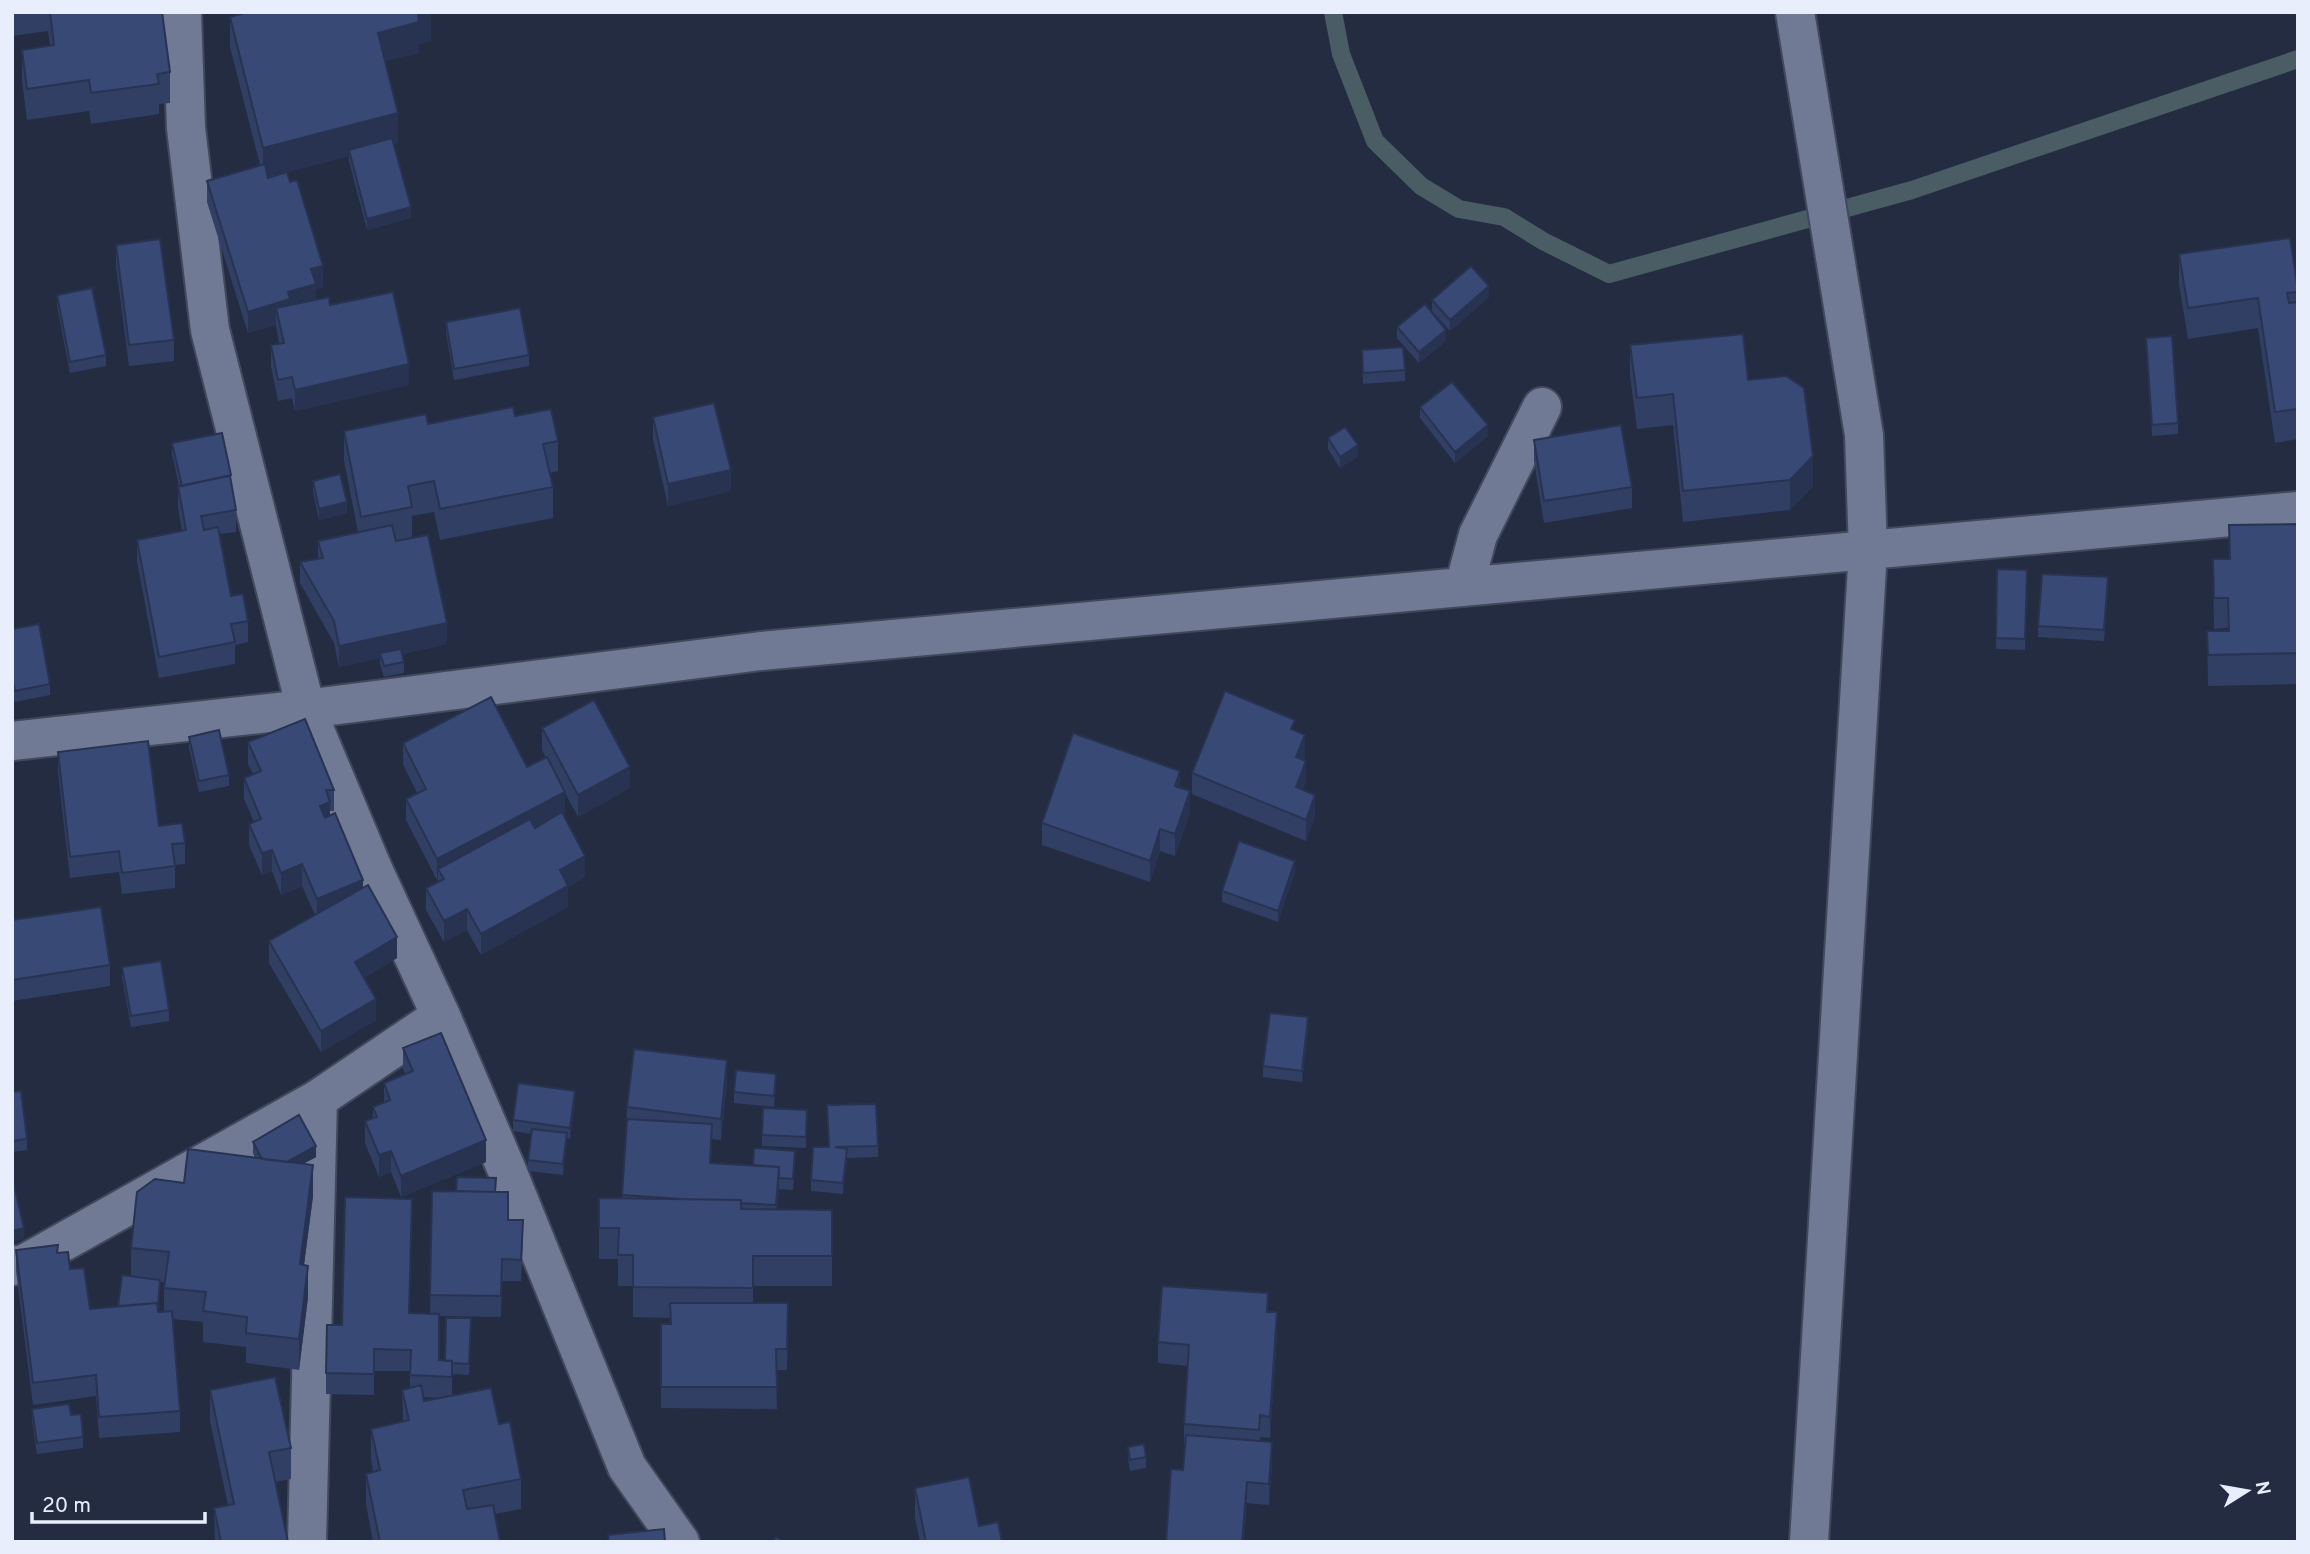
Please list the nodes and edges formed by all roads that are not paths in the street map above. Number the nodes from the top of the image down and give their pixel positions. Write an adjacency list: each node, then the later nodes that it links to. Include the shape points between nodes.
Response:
1 (182, 12): 7 (street, via 186,128 210,330)
2 (1795, 12): 5 (street, via 1864,435)
3 (1542, 407): 6 (street, via 1478,535)
4 (2298, 511): 5 (street)
5 (1868, 550): 6 (street); 14 (street)
6 (1464, 587): 7 (street, via 761,651)
7 (306, 709): 8 (street); 9 (street)
8 (12, 741)
9 (441, 1016): 10 (street); 13 (street, via 627,1467)
10 (318, 1099): 11 (street, via 24,1264); 12 (street)
11 (12, 1266)
12 (307, 1542)
13 (680, 1542)
14 (1809, 1542)

